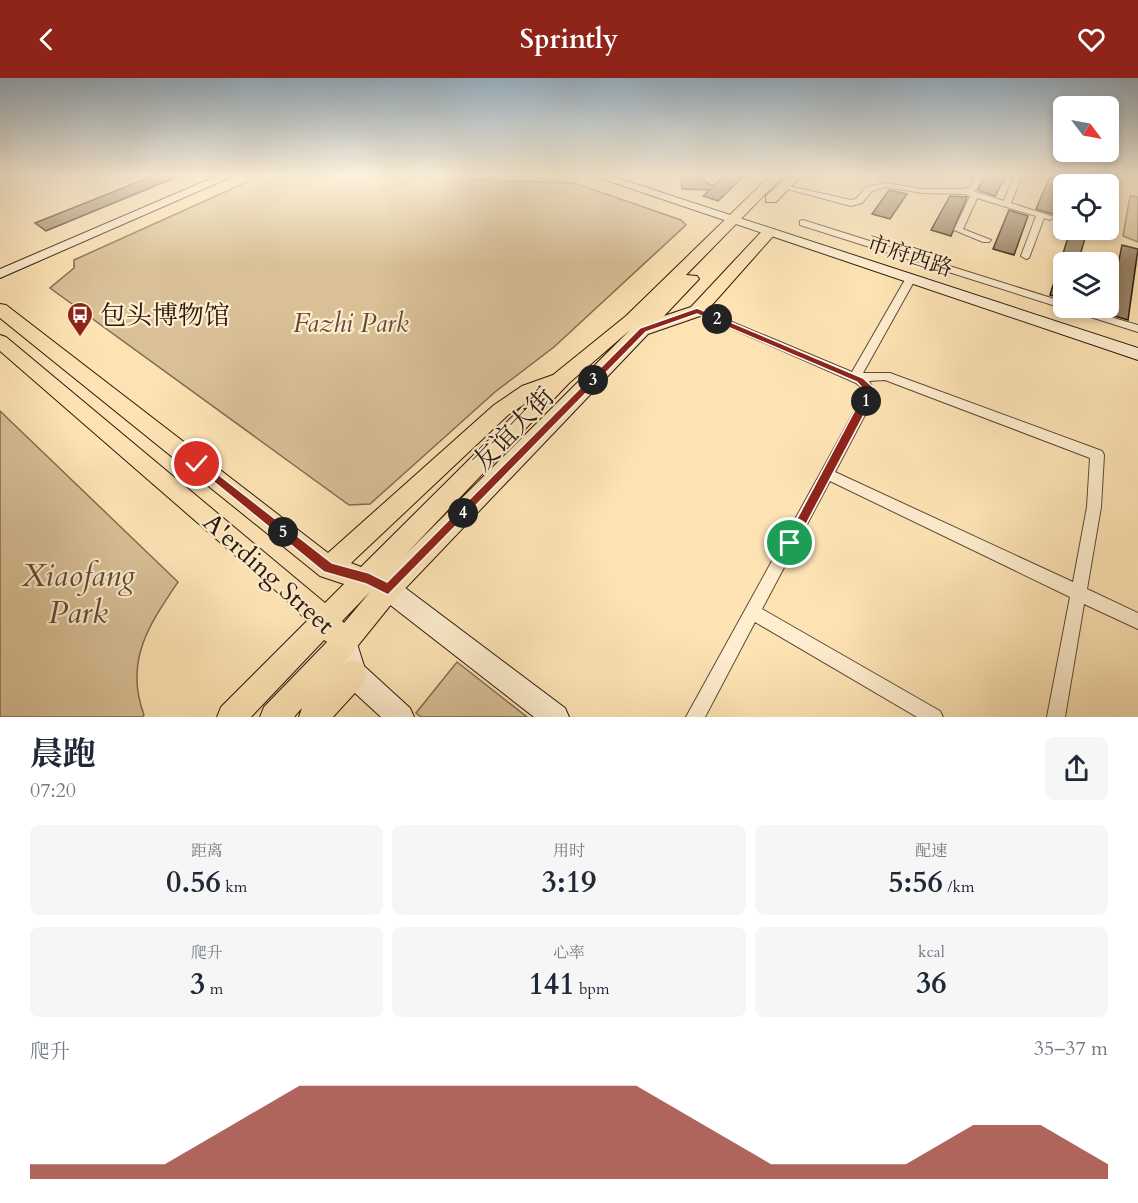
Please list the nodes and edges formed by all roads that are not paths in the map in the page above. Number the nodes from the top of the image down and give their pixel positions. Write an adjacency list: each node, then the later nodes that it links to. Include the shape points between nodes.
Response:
1 (158, 206): 12 (street)
2 (692, 206): 7 (street, 市府西路)
3 (741, 206): 7 (main road)
4 (749, 206): 7 (main road, 友谊大街)
5 (966, 206): 10 (street, via 958,230)
6 (1009, 206): 11 (street, via 1045,215)
7 (732, 219): 9 (street, 市府西路); 19 (main road, 友谊大街); 22 (main road, 友谊大街, via 632,320)
8 (803, 223): 14 (street)
9 (770, 232): 13 (street, 市府西路); 16 (main road)
10 (986, 240)
11 (1026, 256)
12 (0, 274)
13 (911, 278): 21 (street, 市府西路); 23 (street)
14 (1053, 303)
15 (0, 309): 25 (main road, A'erding Street)
16 (697, 311): 19 (main road); 23 (street)
17 (1102, 318): 18 (street)
18 (1138, 329)
19 (643, 330): 26 (main road, 友谊大街)
20 (0, 341): 30 (main road, A'erding Street, via 290,587)
21 (1138, 354)
22 (562, 378): 25 (main road, via 529,391 501,410); 26 (main road, 友谊大街)
23 (855, 378): 24 (street, via 867,386 870,394); 27 (street, via 886,376 1097,455 1094,507)
24 (827, 474): 27 (street); 28 (street)
25 (328, 568): 26 (main road, A'erding Street)
26 (378, 584): 30 (main road, 友谊大街); 31 (main road, 友谊大街); 37 (street)
27 (1078, 593): 29 (street); 40 (street)
28 (753, 612): 38 (street); 39 (street)
29 (1138, 621)
30 (326, 622): 31 (main road, A'erding Street); 33 (main road, 友谊大街)
31 (345, 643): 32 (street); 34 (main road, 友谊大街)
32 (353, 675): 35 (main road); 36 (street)
33 (231, 717)
34 (274, 717)
35 (314, 717)
36 (401, 717)
37 (556, 717)
38 (695, 717)
39 (934, 717)
40 (1056, 717)

